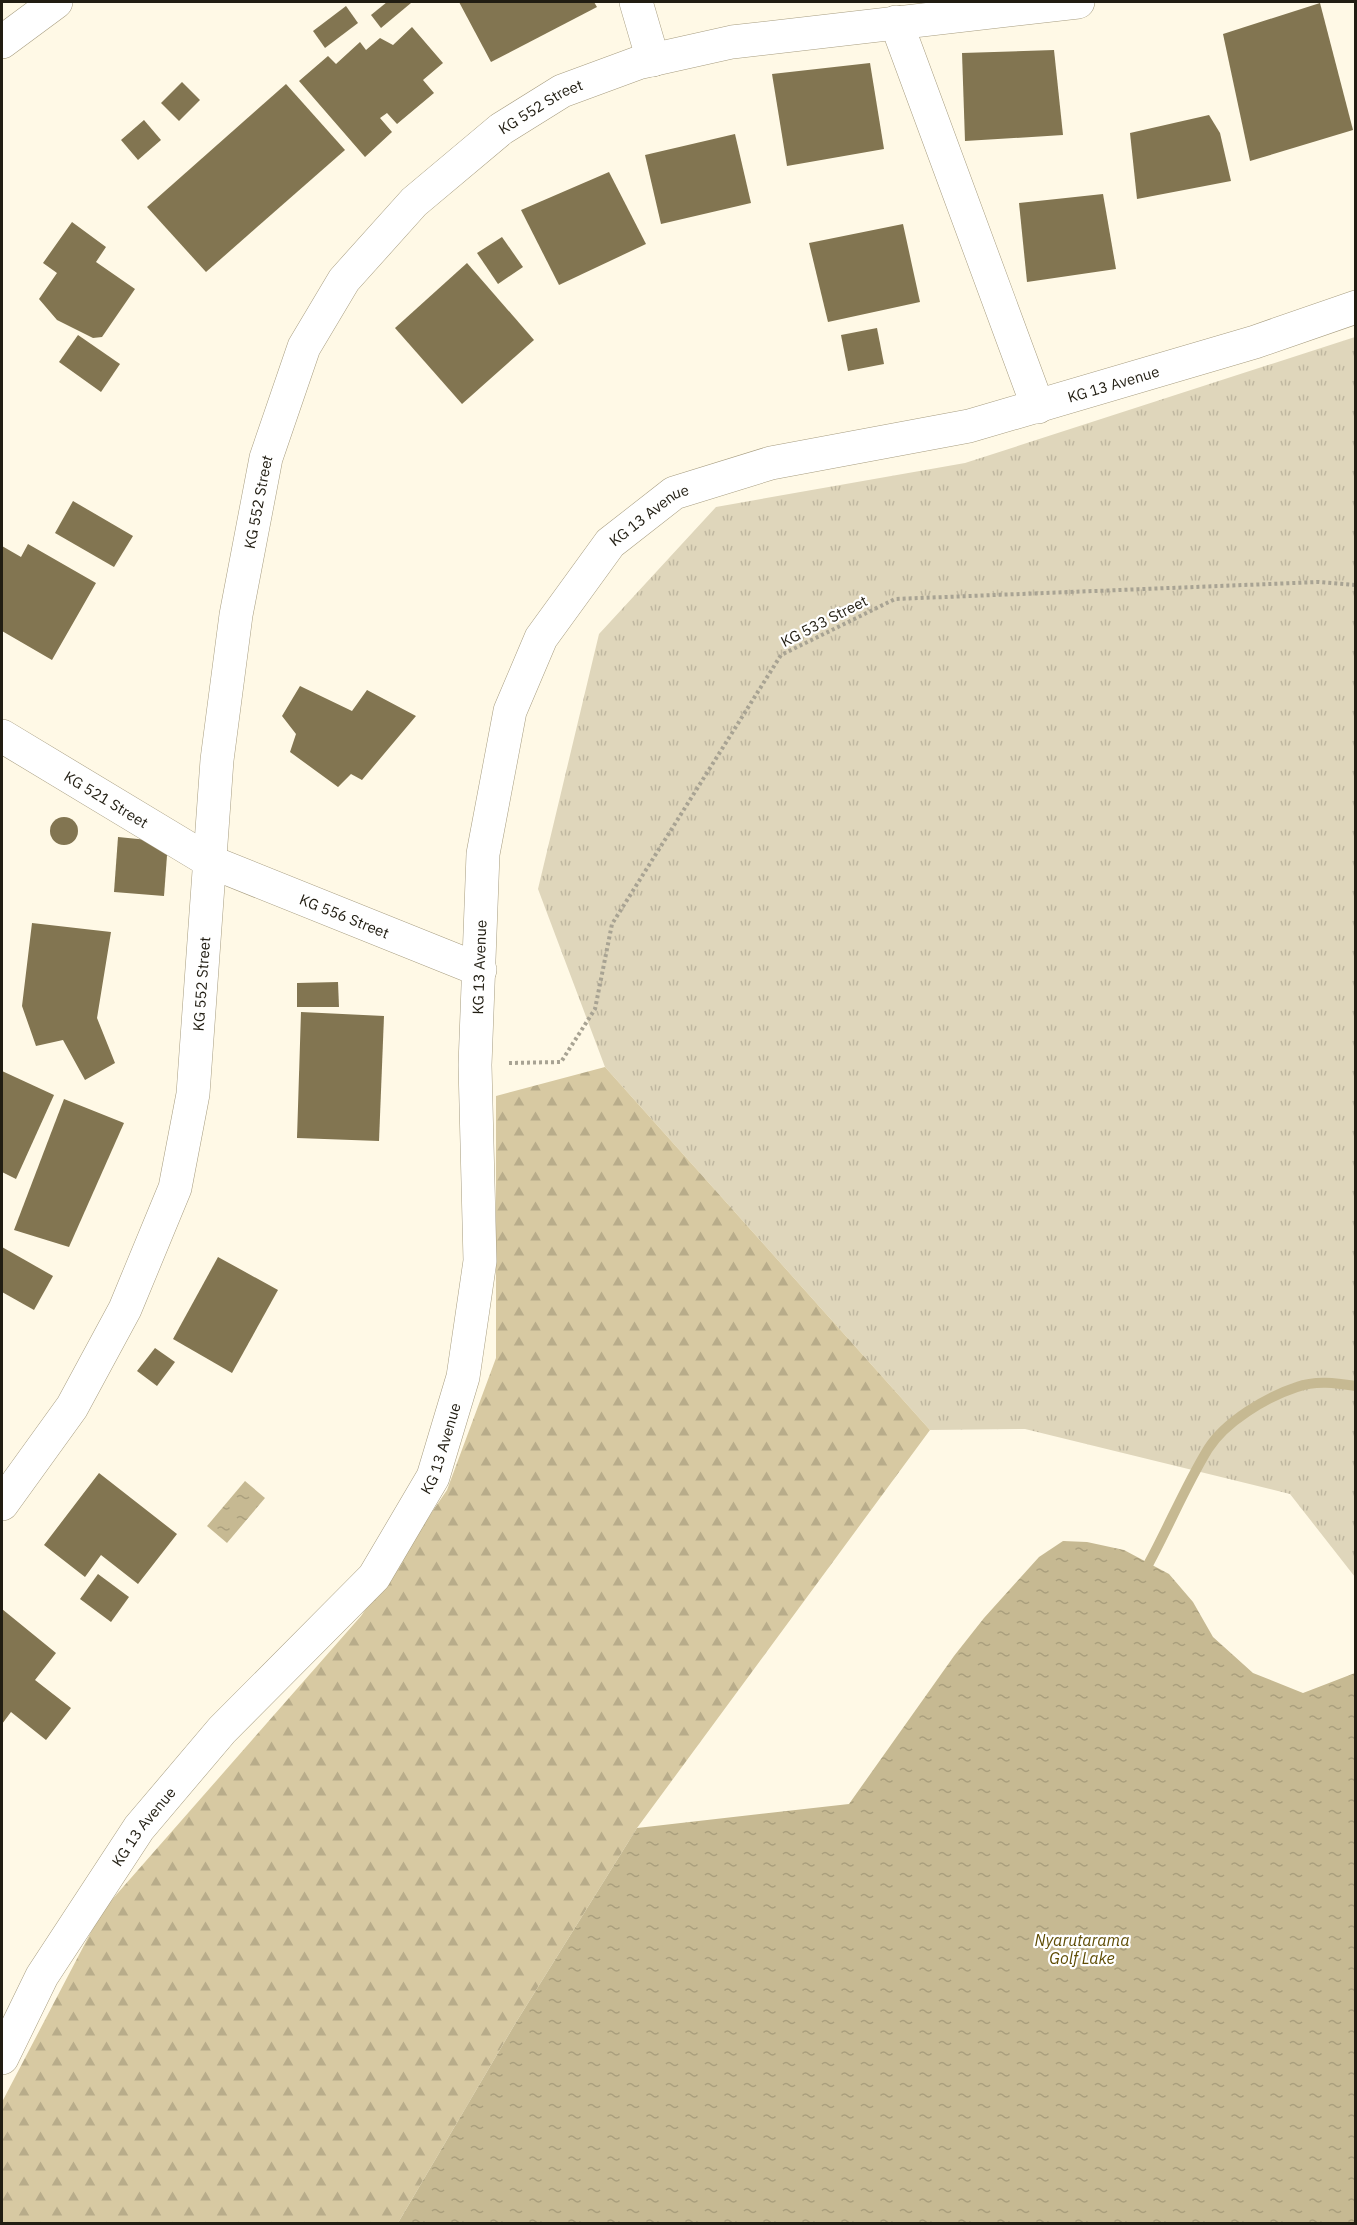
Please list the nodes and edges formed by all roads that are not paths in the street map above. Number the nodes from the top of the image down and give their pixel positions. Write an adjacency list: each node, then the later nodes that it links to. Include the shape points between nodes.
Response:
1 (56, 2): 5 (street)
2 (636, 2): 6 (street)
3 (1078, 2): 4 (street, KG 552 Street)
4 (896, 22): 6 (street, KG 552 Street, via 732,42); 8 (street)
5 (2, 42)
6 (653, 60): 10 (street, KG 552 Street, via 562,91 501,129 414,202 344,280 304,346 266,458 236,615 217,760)
7 (1356, 307): 8 (street, KG 13 Avenue, via 1255,342)
8 (1038, 407): 11 (street, KG 13 Avenue, via 969,426 771,463 674,493 610,543 541,638 510,711 483,854)
9 (2, 736): 10 (street, KG 521 Street)
10 (212, 862): 11 (street, KG 556 Street); 12 (street, KG 552 Street, via 193,1094 176,1188 125,1310 77,1398)
11 (480, 970): 13 (street, KG 13 Avenue, via 475,1065 480,1261 463,1377 433,1477 374,1577 222,1730 139,1828 42,1976)
12 (2, 1504)
13 (2, 2058)

